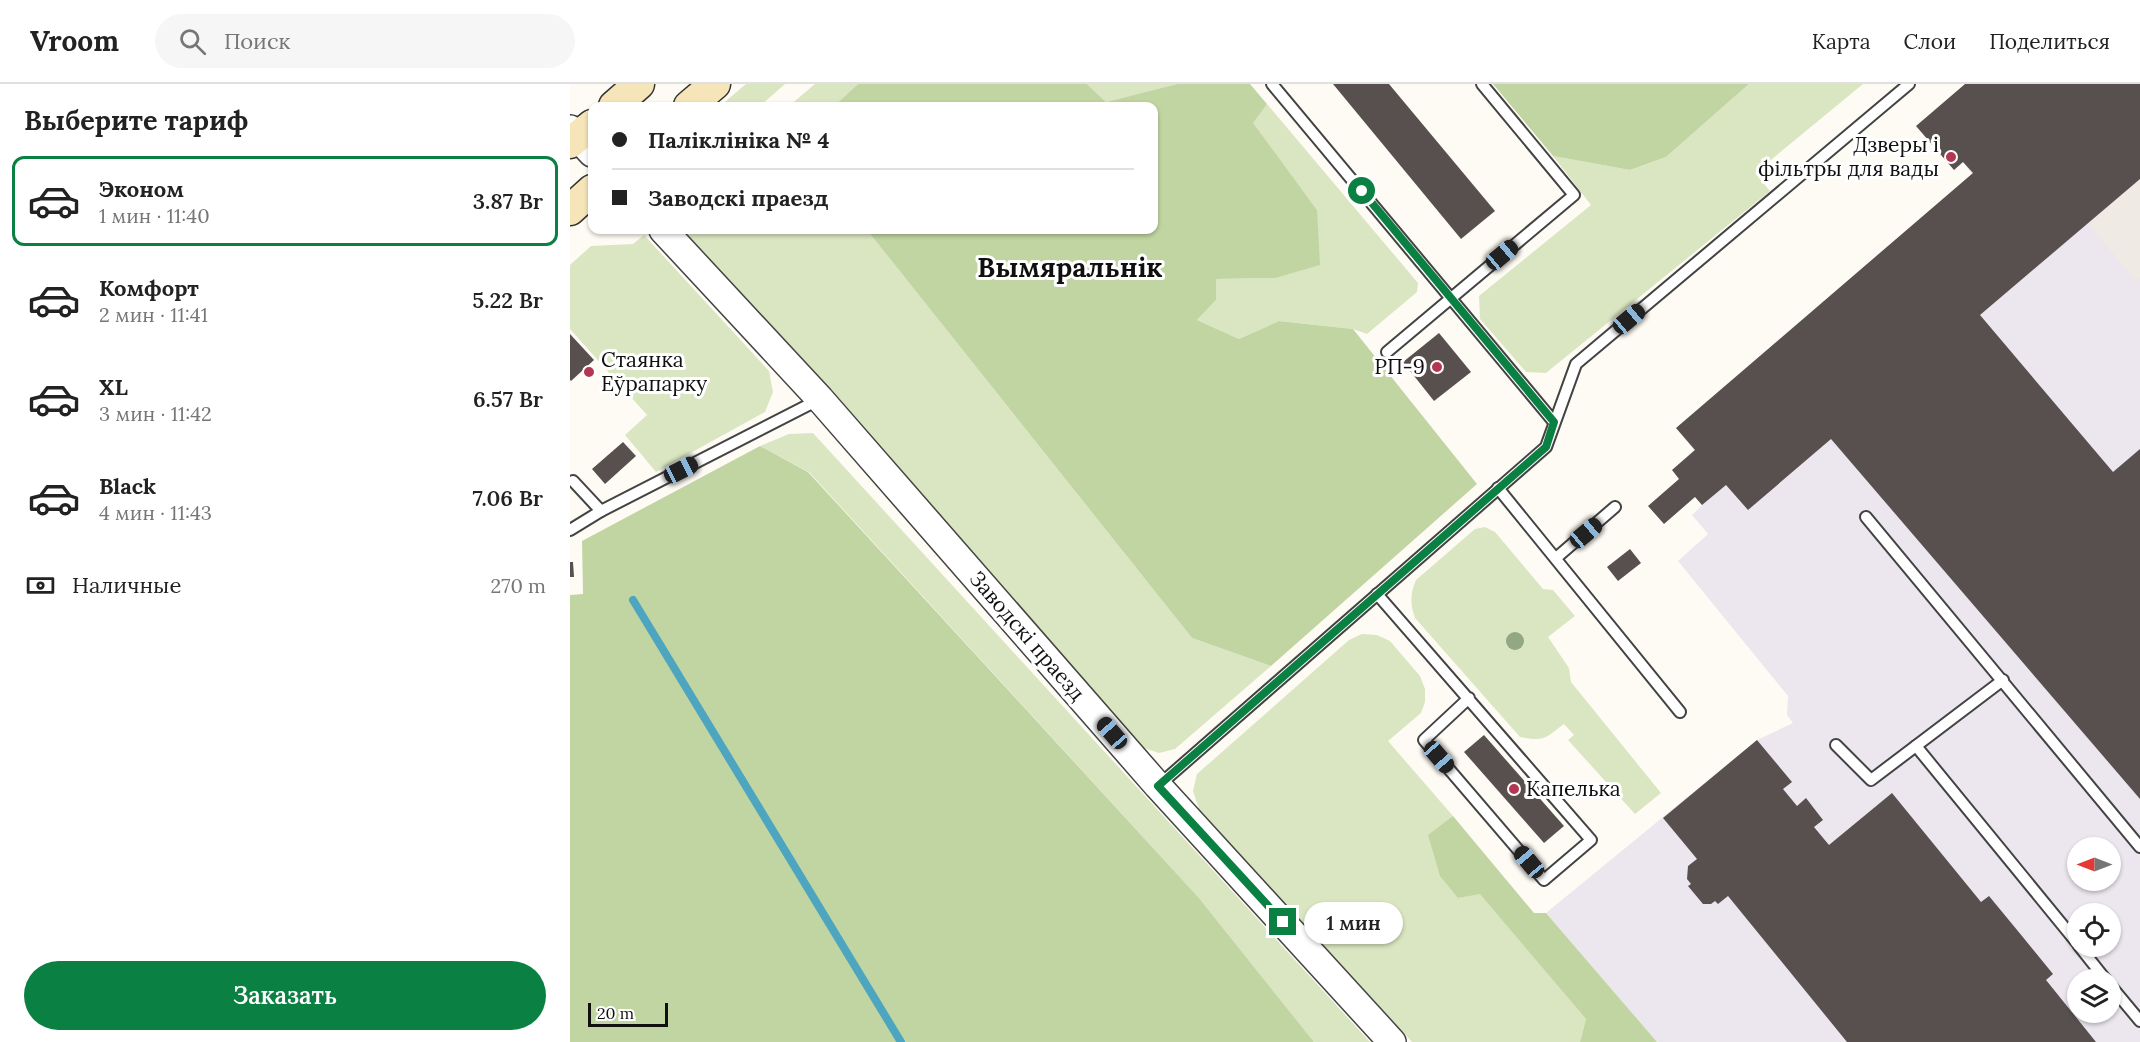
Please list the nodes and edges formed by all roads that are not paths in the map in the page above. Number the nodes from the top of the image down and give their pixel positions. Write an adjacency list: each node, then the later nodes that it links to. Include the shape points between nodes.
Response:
1 (639, 84): 6 (main road)
2 (715, 84): 7 (main road)
3 (1272, 84): 11 (lane)
4 (1482, 84): 11 (lane, via 1574,195)
5 (1909, 84): 14 (lane, via 1576,364)
6 (619, 102)
7 (694, 102)
8 (588, 194): 9 (main road)
9 (570, 210)
10 (667, 234): 13 (street, Заводскі праезд)
11 (1451, 298): 12 (lane); 14 (lane)
12 (1387, 352)
13 (820, 399): 18 (lane); 28 (street, Заводскі праезд)
14 (1554, 422): 16 (lane, via 1546,447)
15 (573, 481): 18 (lane)
16 (1497, 488): 21 (lane); 22 (lane)
17 (1615, 507): 21 (lane)
18 (601, 511): 20 (lane)
19 (1866, 518): 23 (lane)
20 (570, 530)
21 (1556, 558): 25 (lane)
22 (1377, 594): 24 (lane); 28 (lane)
23 (2003, 680): 27 (lane); 29 (lane)
24 (1469, 698): 24 (lane, via 1591,840 1544,880 1424,740)
25 (1680, 712)
26 (1836, 745): 27 (lane, via 1871,780)
27 (1916, 746): 30 (lane)
28 (1158, 786): 35 (street, Заводскі праезд)
29 (2140, 848)
30 (2067, 931)
31 (2088, 957): 32 (lane)
32 (2097, 969)
33 (2121, 998): 34 (lane)
34 (2140, 1021)
35 (1392, 1042)

